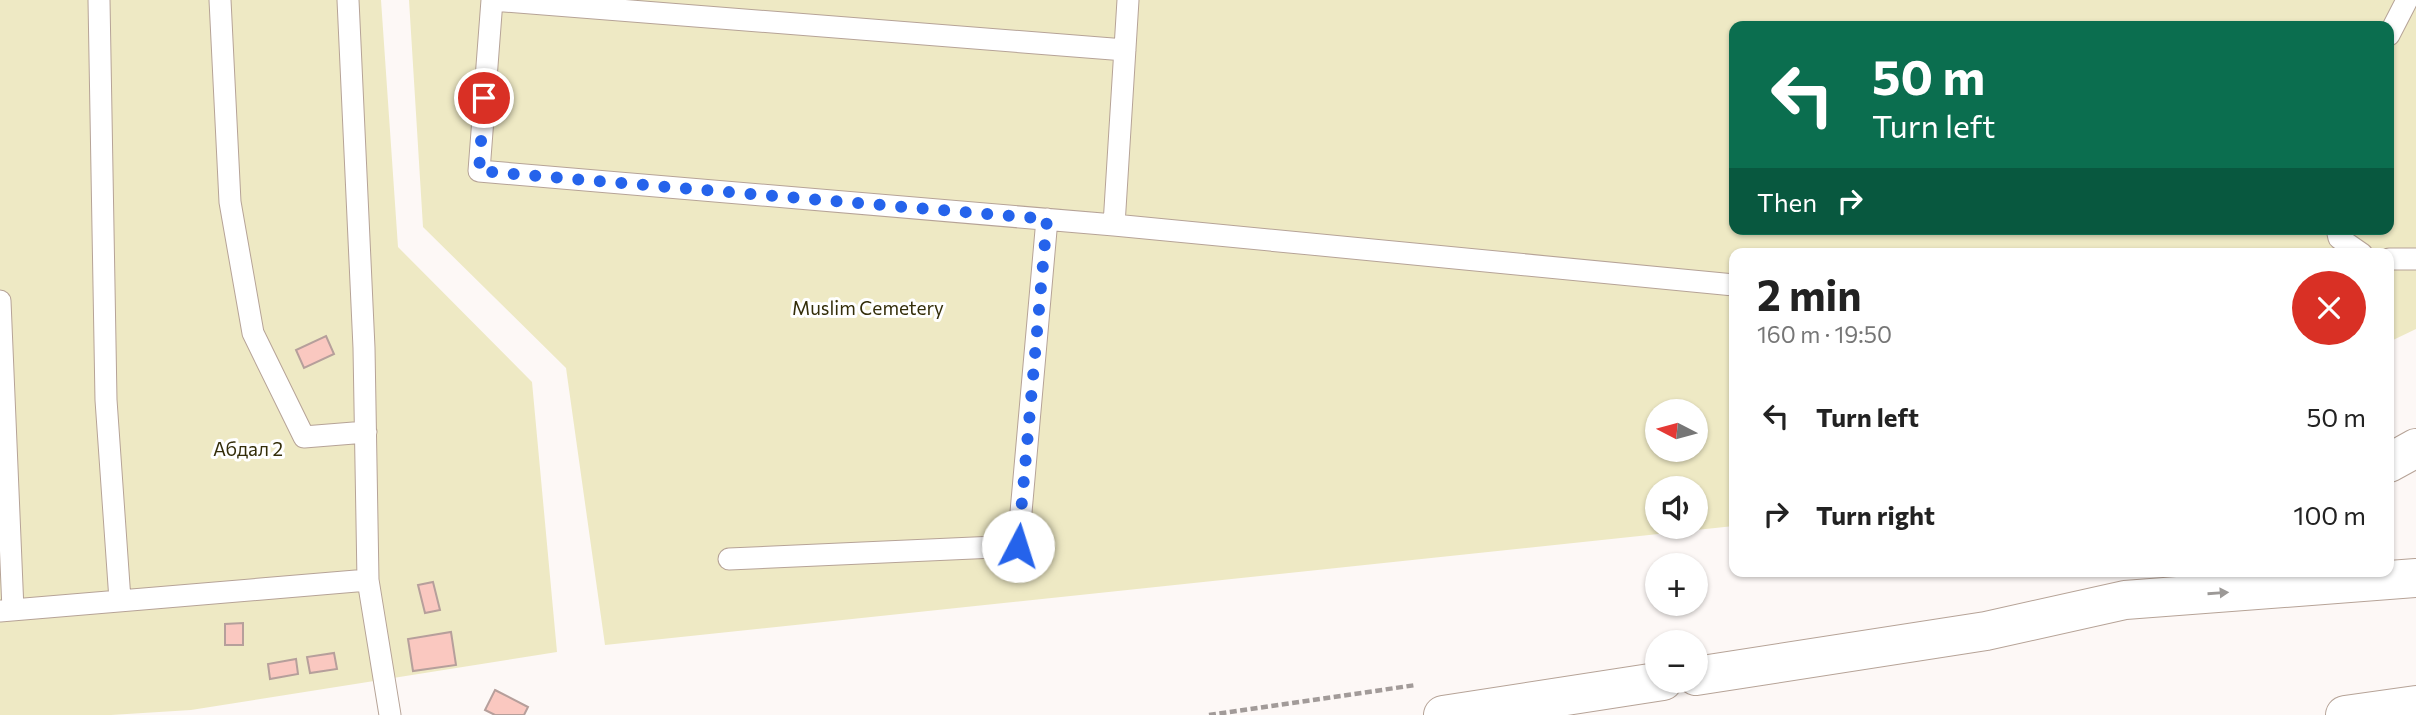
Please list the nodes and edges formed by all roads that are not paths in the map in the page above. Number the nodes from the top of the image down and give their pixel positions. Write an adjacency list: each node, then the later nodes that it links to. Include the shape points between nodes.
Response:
1 (99, 0): 24 (lane, via 106,400)
2 (220, 0): 17 (lane, via 230,202 253,332 304,437)
3 (348, 0): 17 (lane)
4 (492, 0): 8 (lane); 9 (lane, via 479,171)
5 (1128, 0): 8 (lane)
6 (2407, 0): 7 (lane)
7 (2394, 25)
8 (1125, 50): 10 (lane)
9 (1047, 219): 10 (lane); 20 (lane, via 1018,546)
10 (1114, 225): 15 (lane)
11 (2338, 235): 12 (lane)
12 (2353, 248)
13 (2394, 258): 14 (lane)
14 (2416, 259)
15 (1729, 285)
16 (0, 301): 26 (lane)
17 (366, 432): 23 (lane)
18 (2416, 448): 19 (main road)
19 (2394, 460)
20 (729, 559)
21 (2173, 577): 25 (main road)
22 (2416, 578): 25 (main road, one-way to 22)
23 (368, 580): 24 (lane); 30 (lane)
24 (120, 600): 26 (lane)
25 (2125, 600): 27 (main road, via 1986,631)
26 (7, 610)
27 (1708, 674)
28 (1645, 684): 31 (main road)
29 (2416, 705): 32 (main road)
30 (390, 715)
31 (1443, 715)
32 (2345, 715)

